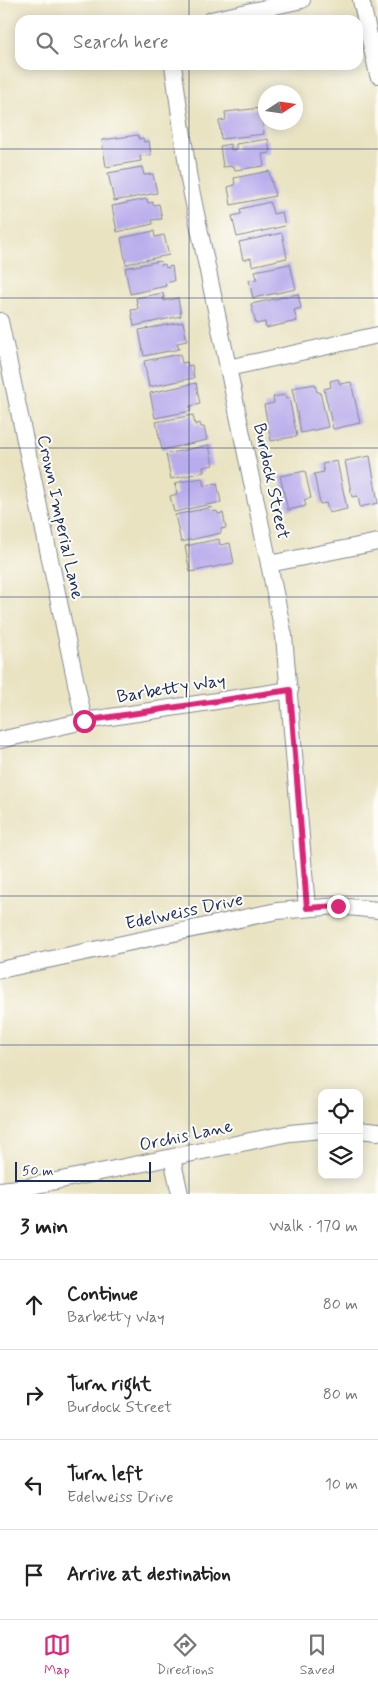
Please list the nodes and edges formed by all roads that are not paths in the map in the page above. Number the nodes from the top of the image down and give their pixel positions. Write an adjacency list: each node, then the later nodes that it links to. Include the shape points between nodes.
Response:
1 (302, 0): 3 (street)
2 (361, 0): 5 (street)
3 (234, 15)
4 (174, 70): 8 (street, Burdock Street, via 189,180)
5 (378, 75)
6 (0, 321): 12 (street, Crown Imperial Lane)
7 (378, 335): 8 (street)
8 (228, 368): 10 (street, Burdock Street)
9 (378, 542): 10 (street)
10 (269, 564): 11 (street, Burdock Street, via 284,636)
11 (290, 690): 12 (street, Barbetty Way); 14 (street, Burdock Street)
12 (84, 721): 13 (street, Barbetty Way)
13 (0, 740)
14 (307, 908): 15 (street, Edelweiss Drive, via 338,906); 16 (street, Edelweiss Drive, via 278,911)
15 (378, 910)
16 (0, 970)
17 (318, 1130): 20 (street, Orchis Lane, via 290,1133)
18 (363, 1130): 19 (street)
19 (378, 1132)
20 (172, 1158): 21 (street, Orchis Lane, via 27,1188); 22 (street)
21 (0, 1190)
22 (180, 1194)

